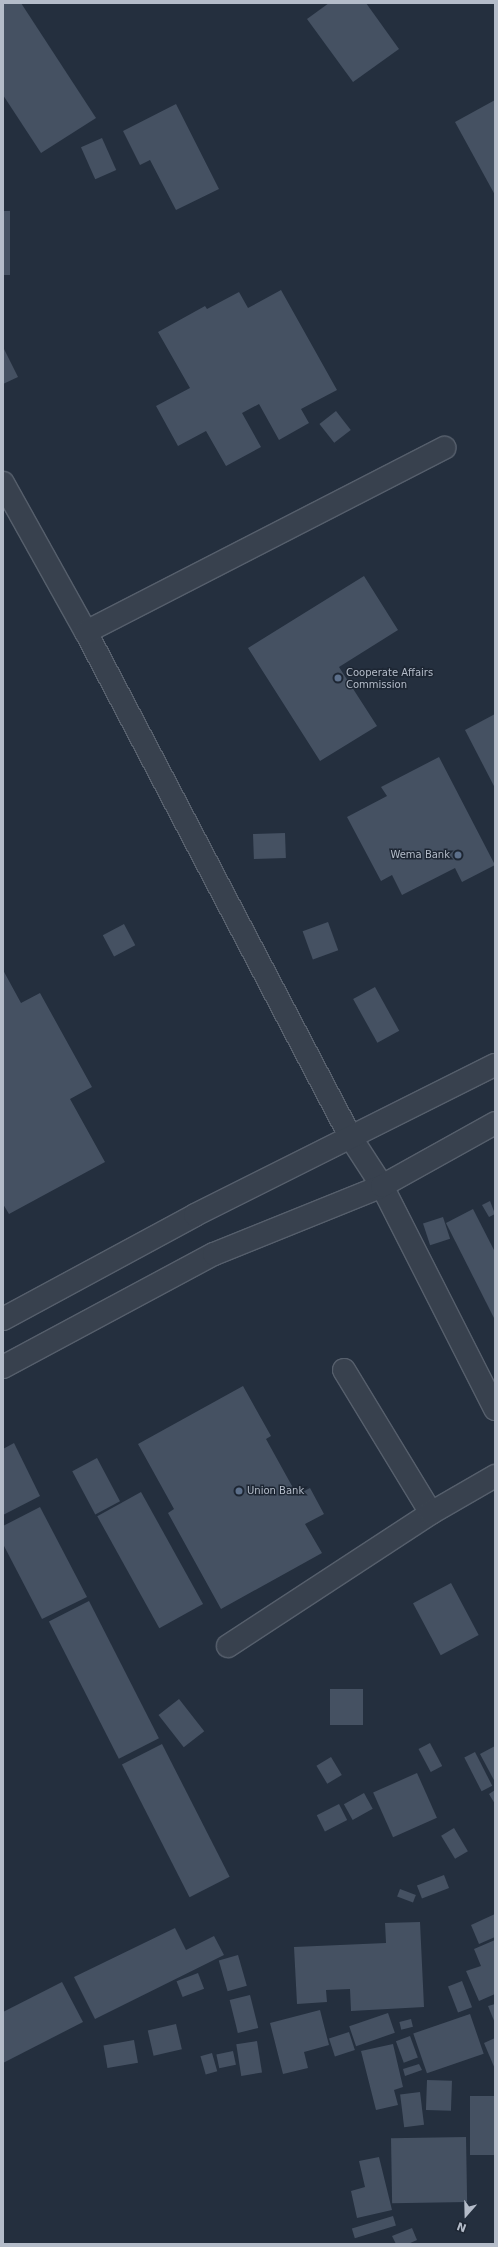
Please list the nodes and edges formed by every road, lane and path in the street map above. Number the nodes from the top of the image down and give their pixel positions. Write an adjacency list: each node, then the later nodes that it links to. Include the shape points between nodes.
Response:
1 (444, 448): 3 (street)
2 (3, 483): 3 (street)
3 (86, 632): 6 (street)
4 (495, 1064): 6 (street)
5 (495, 1123): 7 (street)
6 (351, 1138): 7 (street); 8 (street, via 195,1215)
7 (382, 1186): 9 (street, via 214,1254); 11 (street)
8 (3, 1319)
9 (3, 1367)
10 (344, 1370): 13 (street)
11 (495, 1409)
12 (495, 1476): 13 (street)
13 (431, 1514): 14 (street)
14 (228, 1646)

